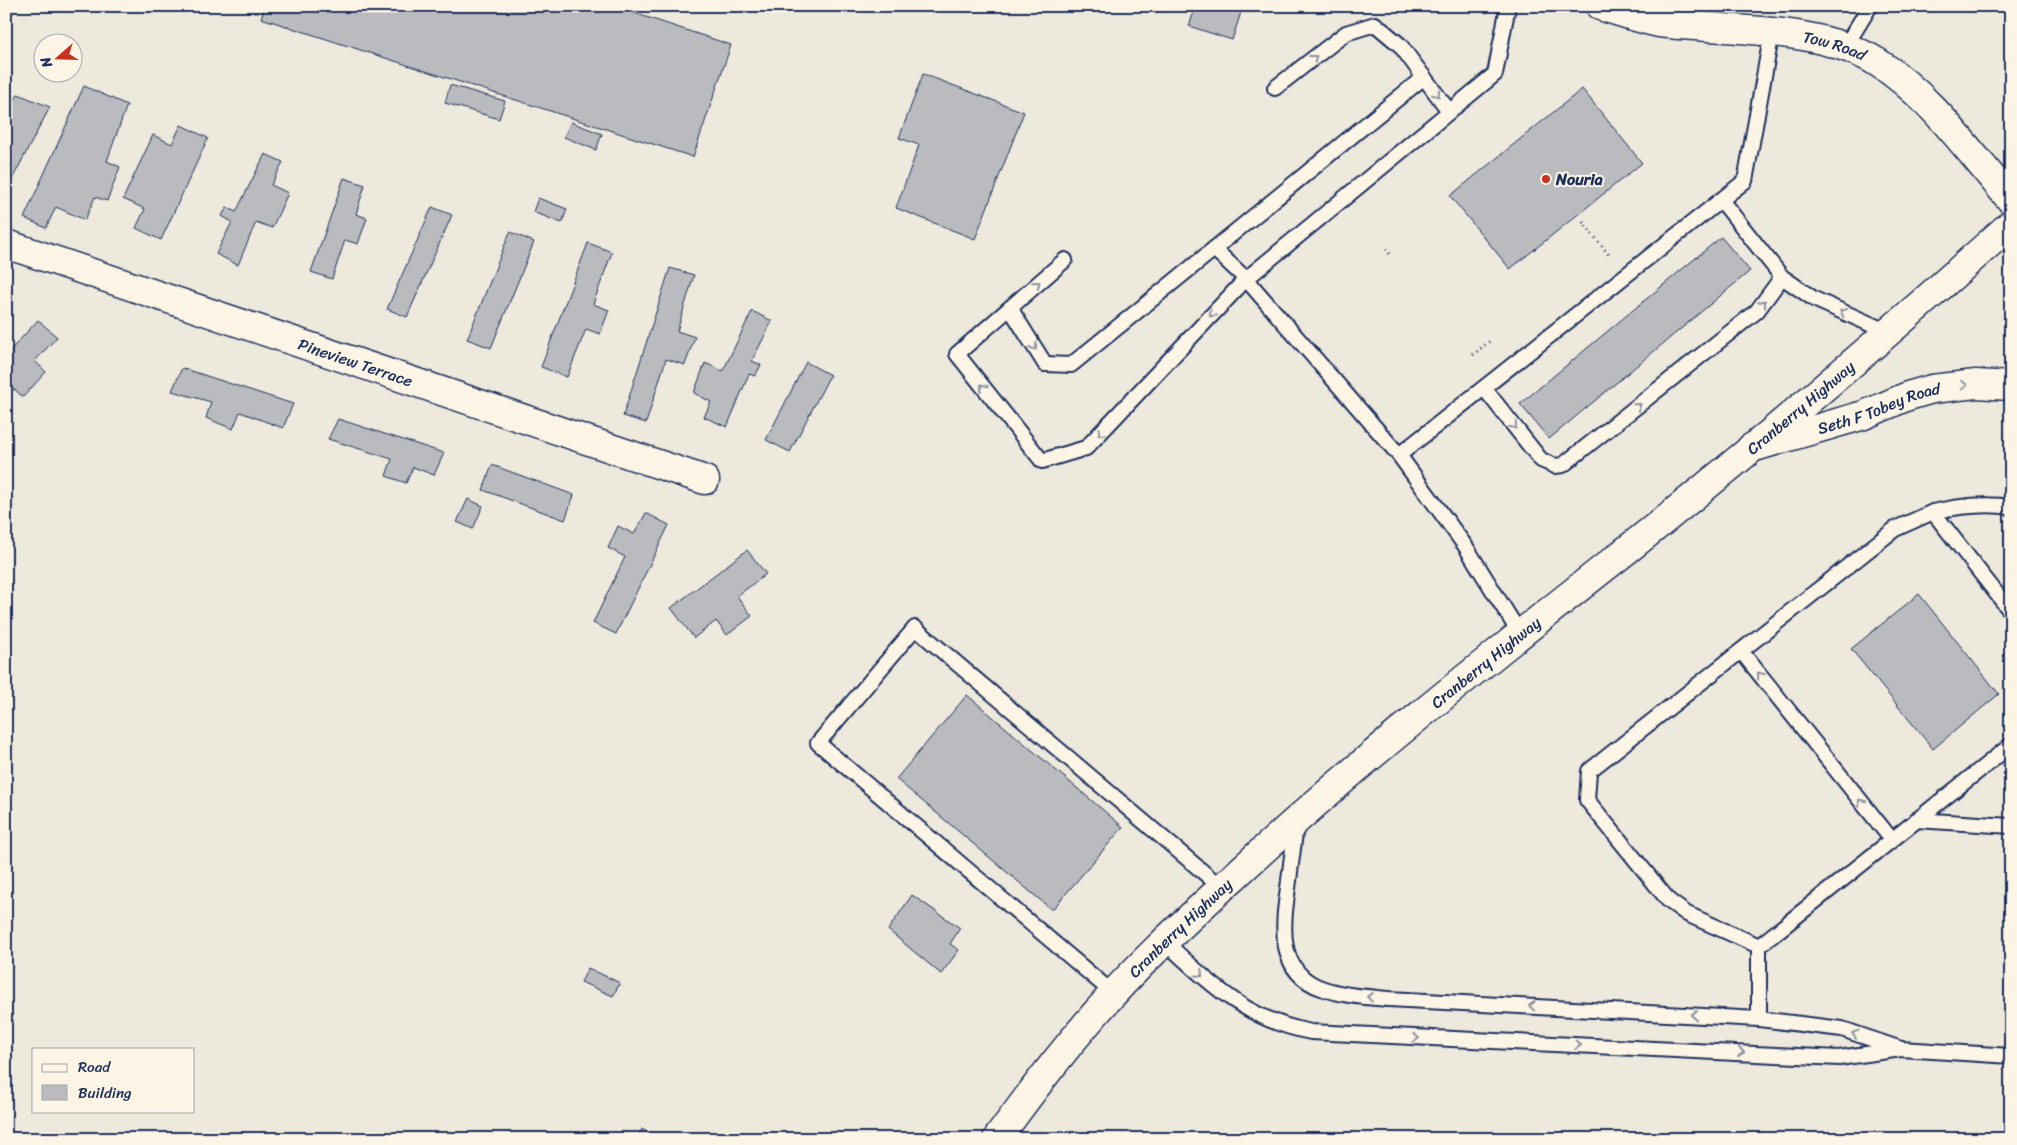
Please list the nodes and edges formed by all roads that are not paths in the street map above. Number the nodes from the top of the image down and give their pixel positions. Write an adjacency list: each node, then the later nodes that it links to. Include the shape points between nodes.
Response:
1 (1508, 6): 8 (lane, via 1496,74)
2 (1600, 6): 4 (street, Tow Road, via 1659,23)
3 (1870, 6): 5 (lane)
4 (1772, 32): 5 (street, Tow Road, via 1809,37); 9 (lane, via 1745,181)
5 (1845, 47): 10 (street, Tow Road, via 1876,61 1915,91)
6 (1424, 77): 7 (lane, one-way to 6, via 1346,33 1375,24 1400,45); 8 (lane, one-way to 8); 13 (lane)
7 (1275, 88)
8 (1449, 111): 16 (lane)
9 (1721, 200): 15 (lane); 20 (lane)
10 (2011, 200)
11 (2011, 224): 18 (street, Cranberry Highway)
12 (6, 244): 23 (street, Pineview Terrace)
13 (1214, 249): 16 (lane); 17 (lane, one-way to 13, via 1045,364 1071,365)
14 (1065, 260): 17 (lane, one-way to 14)
15 (1782, 277): 18 (lane, one-way to 15, via 1814,299); 20 (lane, one-way to 15, via 1541,460 1555,466 1563,465 1756,311)
16 (1246, 279): 17 (lane, one-way to 17, via 1086,448 1042,461 957,354); 22 (lane)
17 (1010, 308)
18 (1888, 332): 21 (street, Cranberry Highway)
19 (2011, 386): 21 (street, Seth F Tobey Road, one-way to 19, via 1864,415 1932,389 1976,384)
20 (1484, 388): 22 (lane)
21 (1750, 448): 27 (street, Cranberry Highway, via 1686,503)
22 (1399, 455): 27 (lane, via 1466,547)
23 (705, 480)
24 (2011, 507): 25 (lane, via 1966,505)
25 (1933, 512): 26 (lane); 28 (lane, via 1895,529)
26 (2011, 612)
27 (1520, 634): 30 (street, Cranberry Highway)
28 (1741, 651): 33 (lane, one-way to 28); 36 (lane, via 1589,771 1587,800 1669,900 1687,914)
29 (2011, 745): 31 (lane)
30 (1297, 818): 34 (street, Cranberry Highway); 38 (lane, one-way to 30, via 1388,999 1323,989 1305,980 1294,968 1284,936)
31 (1916, 820): 32 (lane); 33 (lane)
32 (2011, 826)
33 (1892, 840): 36 (lane)
34 (1222, 888): 35 (street, Cranberry Highway); 37 (lane, via 915,628 818,743)
35 (1164, 941): 37 (street, Cranberry Highway); 39 (lane, one-way to 39, via 1210,984 1248,1010 1266,1020 1311,1032 1839,1058)
36 (1759, 946): 38 (lane)
37 (1114, 994): 41 (street, Cranberry Highway)
38 (1759, 1019): 39 (lane, one-way to 38, via 1842,1029)
39 (1901, 1049): 40 (lane)
40 (2011, 1056)
41 (997, 1139)

